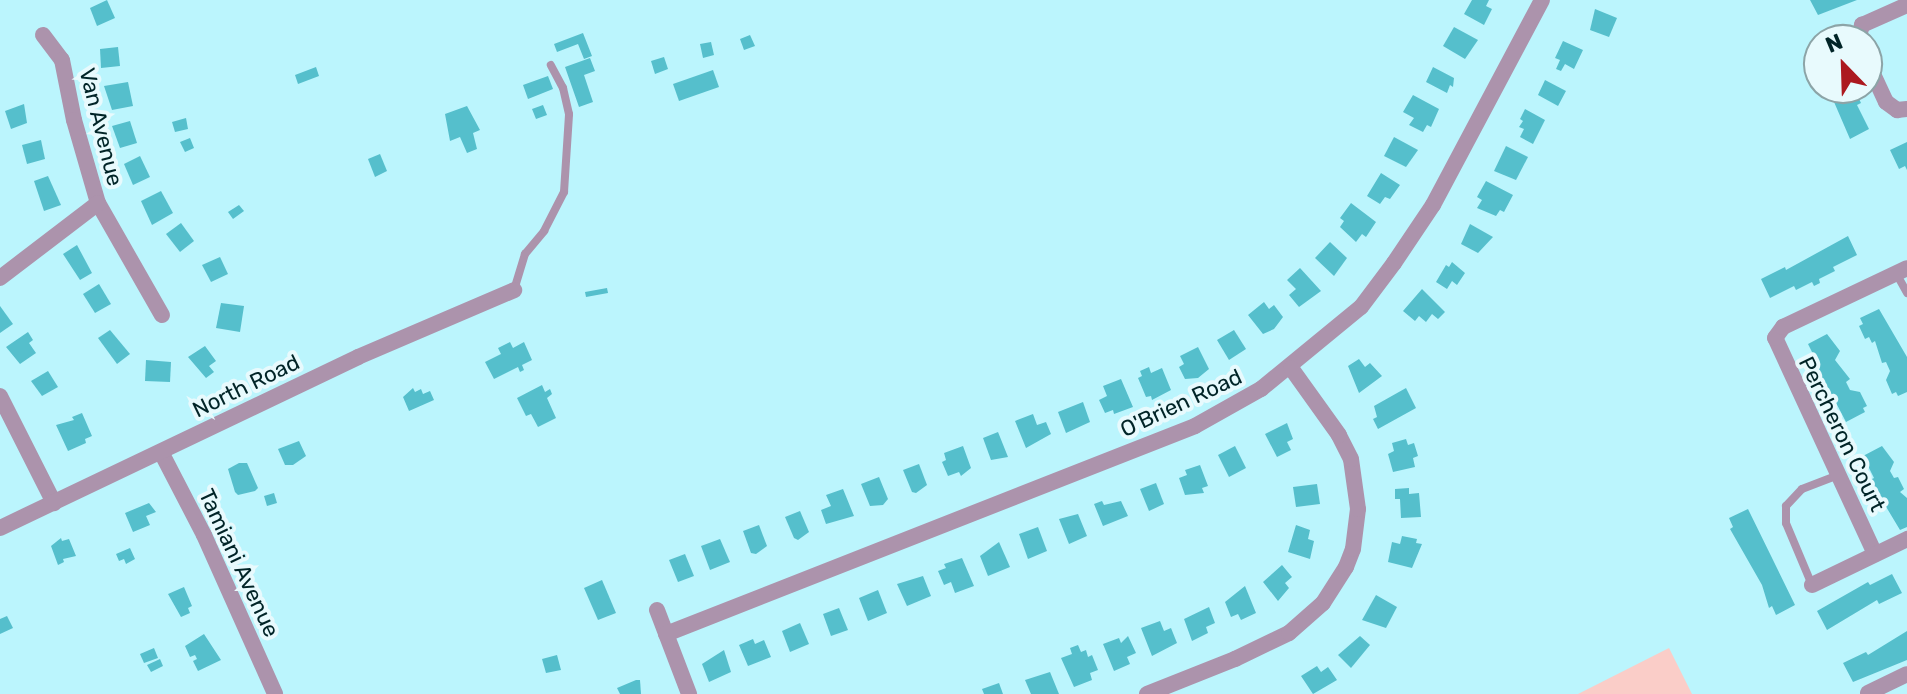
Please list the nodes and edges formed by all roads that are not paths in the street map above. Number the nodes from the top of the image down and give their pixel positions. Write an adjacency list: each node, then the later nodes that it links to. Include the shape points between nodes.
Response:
1 (1542, 0): 14 (street, O'Brien Road, via 1433,205 1394,263 1361,307)
2 (1907, 5): 3 (street)
3 (1864, 24)
4 (43, 35): 8 (street, Van Avenue, via 62,60)
5 (551, 65): 11 (lane, via 569,114 564,192 525,254)
6 (1883, 96): 7 (street, via 1897,110)
7 (1907, 109)
8 (98, 203): 10 (street); 13 (street, Van Avenue)
9 (1902, 271): 12 (lane); 17 (street, Percheron Court, via 1783,327 1775,338)
10 (0, 278)
11 (514, 290): 16 (street, North Road, via 358,357)
12 (1907, 293)
13 (162, 315)
14 (1291, 368): 24 (street, O'Brien Road, via 1195,426); 28 (street, via 1351,459 1358,509 1346,567 1323,603 1289,633)
15 (0, 396): 18 (street)
16 (161, 452): 18 (street, North Road); 26 (street, Tamiani Avenue)
17 (1838, 475): 21 (street, Percheron Court); 22 (lane, via 1802,489 1786,506 1786,523)
18 (54, 503): 19 (street, North Road)
19 (0, 528)
20 (1907, 539): 21 (street)
21 (1875, 554): 22 (street)
22 (1812, 585)
23 (657, 610): 24 (street)
24 (666, 634): 27 (street)
25 (1907, 674): 29 (street)
26 (275, 694)
27 (689, 694)
28 (1147, 694)
29 (1868, 694)

